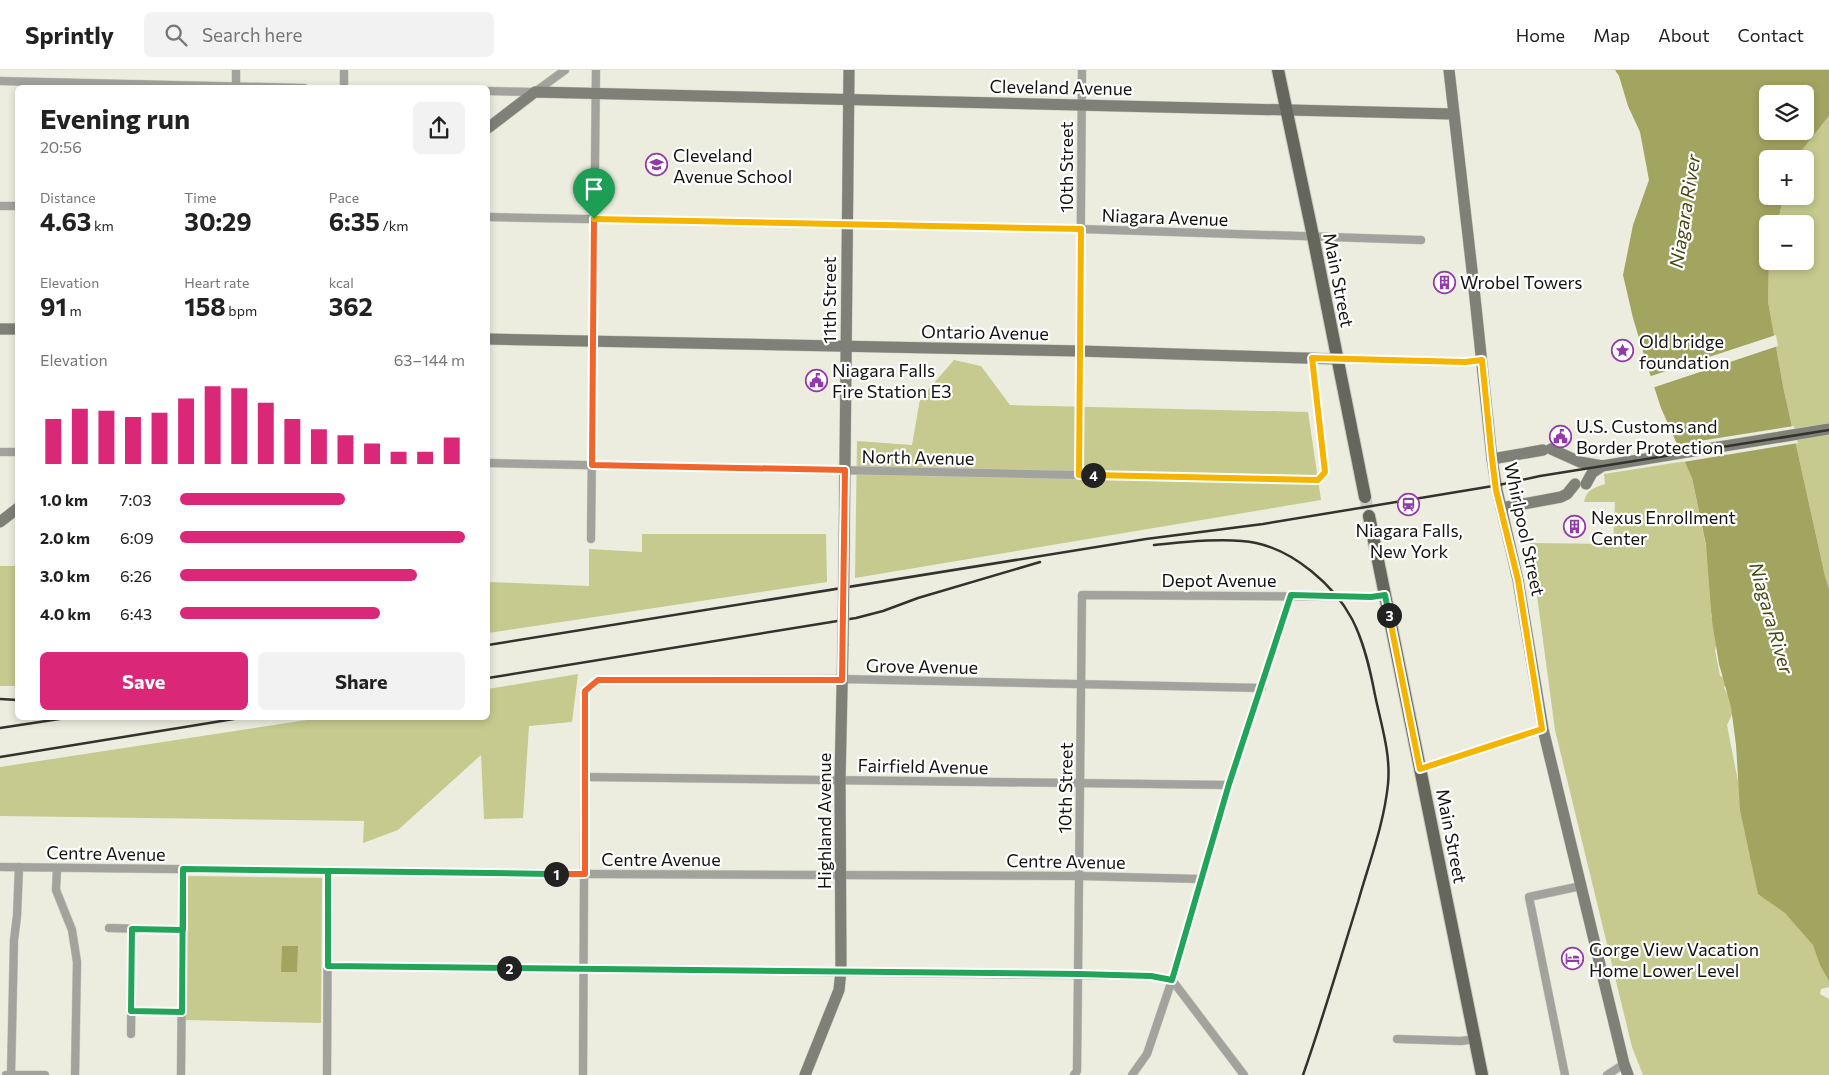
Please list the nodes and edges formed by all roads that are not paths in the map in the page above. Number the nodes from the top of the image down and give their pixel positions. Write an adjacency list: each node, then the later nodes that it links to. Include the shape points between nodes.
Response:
1 (236, 70): 11 (street)
2 (344, 70): 12 (street)
3 (565, 70): 14 (street)
4 (596, 70): 15 (street)
5 (849, 70): 16 (street, 11th Street)
6 (1082, 70): 17 (street, 10th Street)
7 (1278, 70): 18 (main road, Main Street)
8 (1449, 70): 19 (street, Whirlpool Street)
9 (0, 81): 10 (street)
10 (157, 85)
11 (236, 85)
12 (344, 85)
13 (490, 91): 14 (street, Cleveland Avenue)
14 (535, 92): 15 (street, Cleveland Avenue); 20 (street)
15 (596, 94): 16 (street, Cleveland Avenue); 24 (street)
16 (849, 100): 17 (street, Cleveland Avenue); 25 (street, 11th Street)
17 (1081, 105): 18 (street, Cleveland Avenue); 26 (street, 10th Street)
18 (1286, 110): 19 (street, Cleveland Avenue); 27 (main road, Main Street)
19 (1453, 114): 37 (street, Whirlpool Street)
20 (490, 126)
21 (0, 206): 22 (street)
22 (15, 206)
23 (490, 217): 24 (street, Niagara Avenue)
24 (594, 219): 25 (street, Niagara Avenue); 32 (street)
25 (847, 224): 26 (street, Niagara Avenue); 33 (street, 11th Street)
26 (1081, 229): 27 (street, Niagara Avenue); 34 (street, 10th Street)
27 (1313, 236): 28 (street, Niagara Avenue); 36 (main road, Main Street)
28 (1421, 240)
29 (0, 329): 30 (street)
30 (15, 330)
31 (490, 339): 32 (street, Ontario Avenue)
32 (593, 342): 33 (street, Ontario Avenue); 43 (street)
33 (846, 347): 34 (street, Ontario Avenue); 45 (street, 11th Street)
34 (1080, 351): 35 (street, Ontario Avenue); 46 (street, 10th Street)
35 (1312, 358): 36 (street, Ontario Avenue); 46 (street, North Avenue, via 1325,472 1318,480)
36 (1337, 358): 37 (street, Ontario Avenue); 47 (main road, Main Street)
37 (1482, 360): 41 (street, Whirlpool Street)
38 (1829, 429): 44 (street)
39 (0, 452): 40 (street)
40 (15, 452)
41 (1492, 459): 44 (street, via 1547,449 1580,462); 48 (street, Whirlpool Street)
42 (490, 463): 43 (street, North Avenue)
43 (592, 465): 45 (street, North Avenue); 52 (street)
44 (1602, 466): 48 (street, via 1567,494)
45 (845, 470): 46 (street, North Avenue); 53 (street, 11th Street)
46 (1079, 475)
47 (1365, 497)
48 (1501, 508): 60 (street, Whirlpool Street, via 1520,588)
49 (15, 510): 51 (street)
50 (1369, 516): 56 (main road, Main Street)
51 (0, 522)
52 (591, 539)
53 (844, 560): 57 (street, Highland Avenue, bridge)
54 (1082, 594): 55 (street, Depot Avenue); 58 (street, 10th Street)
55 (1291, 595): 56 (street, Depot Avenue); 59 (street)
56 (1385, 595): 61 (main road, Main Street)
57 (842, 680): 58 (street, Grove Avenue); 62 (street, Grove Avenue, via 598,680 585,691); 63 (street, Highland Avenue)
58 (1081, 685): 59 (street, Grove Avenue); 64 (street, 10th Street)
59 (1262, 688): 65 (street)
60 (1542, 729): 61 (street); 75 (street, Whirlpool Street)
61 (1420, 769): 88 (main road, Main Street)
62 (586, 777): 63 (street, Fairfield Avenue); 71 (street)
63 (840, 780): 64 (street, Fairfield Avenue); 72 (street, Highland Avenue)
64 (1080, 783): 65 (street, Fairfield Avenue); 73 (street, 10th Street)
65 (1229, 784): 74 (street)
66 (0, 867): 67 (street, Centre Avenue)
67 (19, 868): 68 (street, Centre Avenue); 92 (street)
68 (57, 868): 69 (street, Centre Avenue); 94 (street, via 56,890 72,930 77,962)
69 (183, 869): 70 (street, Centre Avenue); 78 (street)
70 (328, 871): 71 (street, Centre Avenue); 79 (street)
71 (585, 874): 72 (street, Centre Avenue); 80 (street)
72 (842, 874): 73 (street, Centre Avenue); 81 (street, Highland Avenue)
73 (1079, 876): 74 (street, Centre Avenue); 82 (street, 10th Street)
74 (1201, 878): 83 (street)
75 (1581, 886): 89 (street, Whirlpool Street); 102 (street, via 1528,898)
76 (109, 928): 77 (street)
77 (132, 929): 78 (street); 84 (street)
78 (183, 930): 85 (street)
79 (328, 966): 80 (street); 96 (street)
80 (584, 968): 81 (street); 97 (street)
81 (841, 971): 82 (street); 98 (street, Highland Avenue, via 839,990)
82 (1078, 974): 83 (street, via 1151,976); 90 (street, 10th Street)
83 (1172, 980): 99 (street, via 1147,1054); 100 (street)
84 (131, 1011): 85 (street); 86 (street)
85 (182, 1012): 95 (street)
86 (131, 1034)
87 (1397, 1039): 88 (street)
88 (1475, 1039): 101 (main road, Main Street)
89 (1626, 1070): 103 (street)
90 (1075, 1073)
91 (6, 1075): 92 (street)
92 (11, 1075): 93 (street)
93 (45, 1075)
94 (75, 1075)
95 (181, 1075)
96 (327, 1075)
97 (583, 1075)
98 (806, 1075)
99 (1132, 1075)
100 (1244, 1075)
101 (1482, 1075)
102 (1565, 1075)
103 (1607, 1075)

